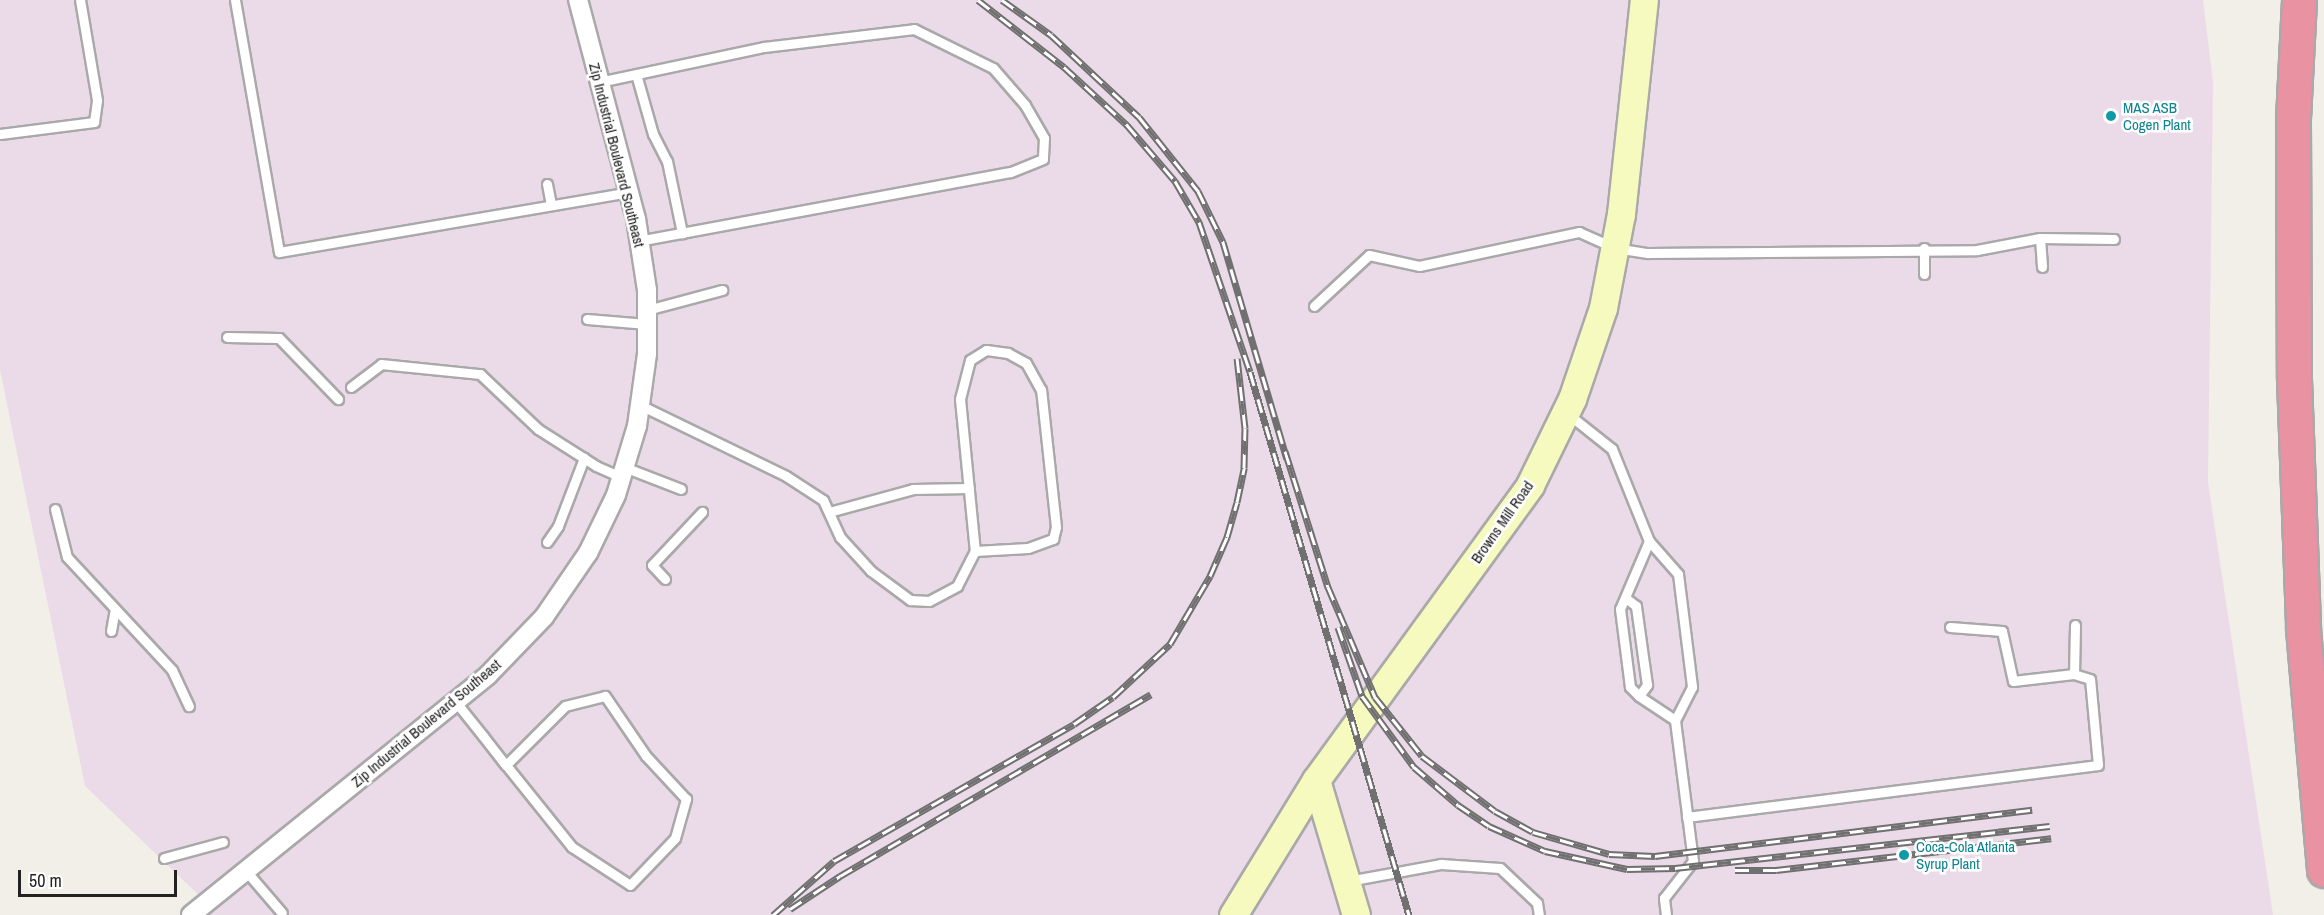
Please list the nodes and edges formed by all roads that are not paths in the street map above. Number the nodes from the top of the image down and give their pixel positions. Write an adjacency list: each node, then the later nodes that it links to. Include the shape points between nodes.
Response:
1 (80, 0): 10 (lane, via 97,100 94,122)
2 (235, 0): 13 (lane, via 279,252)
3 (578, 0): 8 (street, Zip Industrial Boulevard Southeast)
4 (1644, 0): 18 (street, Browns Mill Road)
5 (2283, 0): 9 (highway)
6 (2299, 0): 9 (highway)
7 (636, 74): 8 (lane); 14 (lane, via 653,134 667,161); 14 (lane, via 722,55 898,28 914,29 993,68 1025,105 1044,138 1046,155 1038,163 1010,172)
8 (599, 82): 12 (street, Zip Industrial Boulevard Southeast)
9 (2293, 120): 57 (highway, via 2294,379 2303,629)
10 (0, 134)
11 (547, 184): 13 (lane)
12 (628, 192): 13 (lane); 17 (street, Zip Industrial Boulevard Southeast)
13 (551, 205)
14 (682, 233): 17 (lane)
15 (2040, 238): 16 (lane); 19 (lane, via 1977,250); 20 (lane)
16 (2114, 239)
17 (639, 241): 24 (street, Zip Industrial Boulevard Southeast)
18 (1615, 248): 19 (lane, via 1648,253); 23 (lane, via 1579,232 1419,266 1369,255); 30 (street, Browns Mill Road, via 1603,308)
19 (1924, 249): 21 (lane)
20 (2042, 267)
21 (1924, 274)
22 (722, 290): 24 (lane)
23 (1314, 306)
24 (647, 317): 25 (lane); 29 (street, Zip Industrial Boulevard Southeast)
25 (587, 319)
26 (227, 337): 28 (lane, via 279,338)
27 (351, 387): 31 (lane, via 381,364 480,374 538,429)
28 (338, 399)
29 (640, 405): 32 (street, Zip Industrial Boulevard Southeast); 37 (lane, via 786,476 823,500)
30 (1566, 412): 39 (lane, via 1612,449); 53 (street, Browns Mill Road, via 1530,484)
31 (584, 458): 32 (lane); 38 (lane, via 558,526)
32 (623, 472): 34 (lane); 49 (street, Zip Industrial Boulevard Southeast, via 588,552 544,617 488,675)
33 (969, 488): 37 (lane, via 913,489); 40 (lane); 40 (lane, via 960,399 965,372 970,360 986,350 1008,353 1026,363 1041,390 1056,527 1053,539 1044,546)
34 (681, 489)
35 (56, 509): 43 (lane, via 67,557)
36 (702, 512): 41 (lane, via 652,565)
37 (829, 512): 40 (lane, via 840,537 871,571 910,600 929,601 957,586)
38 (547, 542)
39 (1649, 542): 42 (lane); 51 (lane, via 1678,574 1692,687)
40 (975, 551)
41 (665, 579)
42 (1627, 598): 48 (lane, via 1620,609 1630,687); 48 (lane, via 1636,606 1647,685)
43 (115, 609): 46 (lane); 50 (lane, via 172,670)
44 (2075, 625): 47 (lane)
45 (1950, 627): 47 (lane, via 2002,631 2013,681)
46 (111, 631)
47 (2074, 674): 54 (lane, via 2090,679 2098,765)
48 (1639, 696): 51 (lane)
49 (455, 701): 52 (lane); 58 (street, Zip Industrial Boulevard Southeast)
50 (189, 706)
51 (1675, 720): 54 (lane)
52 (506, 765): 52 (lane, via 572,847 630,885 675,838 686,799 646,756 605,696 565,706)
53 (1316, 780): 59 (street); 62 (street, Browns Mill Road)
54 (1687, 817): 65 (lane, via 1693,861 1664,898)
55 (223, 842): 56 (lane)
56 (164, 858)
57 (2324, 870)
58 (246, 871): 60 (lane); 61 (street, Zip Industrial Boulevard Southeast)
59 (1346, 882): 63 (street); 64 (lane, via 1441,864 1500,868 1537,903)
60 (282, 913)
61 (192, 915)
62 (1233, 915)
63 (1356, 915)
64 (1539, 915)
65 (1666, 915)

